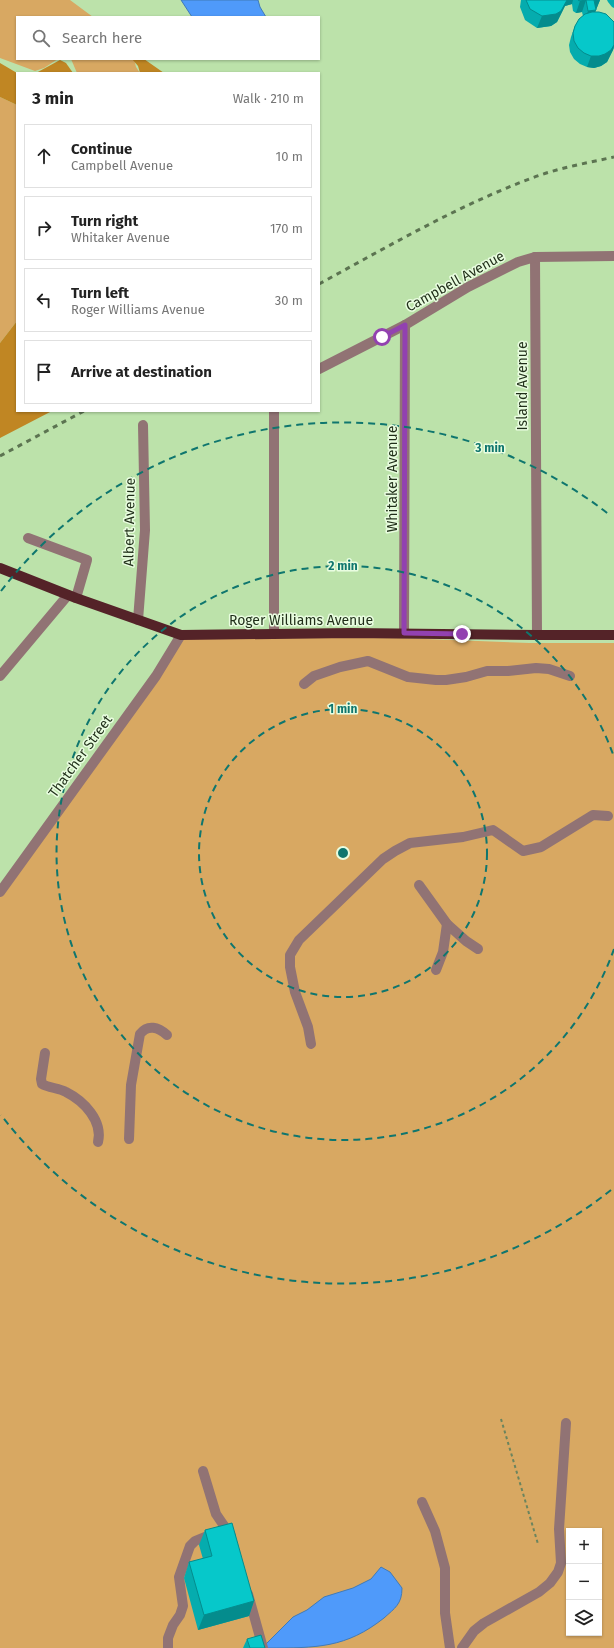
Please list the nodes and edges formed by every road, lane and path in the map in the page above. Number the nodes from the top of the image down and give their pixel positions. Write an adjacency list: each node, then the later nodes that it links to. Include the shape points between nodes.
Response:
1 (614, 256): 2 (street, Campbell Avenue)
2 (535, 257): 3 (street, Campbell Avenue, via 518,262 468,287); 15 (street, Island Avenue)
3 (405, 325): 4 (street, Campbell Avenue); 11 (street, Whitaker Avenue)
4 (320, 368)
5 (274, 412): 12 (street)
6 (143, 425): 10 (street, Albert Avenue, via 145,530)
7 (28, 538): 9 (street, via 87,560)
8 (0, 568): 9 (main road, Roger Williams Avenue)
9 (72, 596): 10 (main road, Roger Williams Avenue); 16 (street)
10 (138, 620): 14 (main road, Roger Williams Avenue)
11 (404, 633): 12 (main road, Roger Williams Avenue); 15 (main road, Roger Williams Avenue)
12 (274, 634): 14 (main road, Roger Williams Avenue)
13 (614, 634): 15 (main road, Roger Williams Avenue)
14 (180, 635): 21 (street, Thatcher Street, via 156,676)
15 (537, 635)
16 (0, 676)
17 (570, 676): 18 (street, via 549,669 536,668 487,671 466,677 436,680 408,677 368,662 340,666 314,676)
18 (304, 684)
19 (608, 816): 26 (street, via 593,815 541,847 523,851 493,830 463,837 410,843 383,859 299,940 290,955 295,992 308,1027)
20 (419, 885): 22 (street)
21 (0, 892)
22 (447, 924): 23 (street); 24 (street, via 443,952)
23 (478, 949)
24 (436, 970)
25 (167, 1035): 28 (street, via 159,1029 150,1027 140,1034 131,1085)
26 (310, 1044)
27 (45, 1053): 29 (street, via 42,1084 66,1091 83,1103 99,1129)
28 (129, 1139)
29 (98, 1142)
30 (501, 1419): 36 (path)
31 (566, 1423): 41 (street, via 559,1529 561,1563 558,1572 550,1583 538,1592 484,1623 474,1631)
32 (203, 1471): 35 (street, via 216,1514 228,1530)
33 (422, 1502): 40 (street, via 431,1520 446,1568 445,1613)
34 (212, 1534): 38 (street, via 190,1546 179,1577 182,1606 171,1631)
35 (234, 1544)
36 (538, 1544)
37 (244, 1581): 39 (street)
38 (168, 1648)
39 (263, 1648)
40 (450, 1648)
41 (462, 1648)

